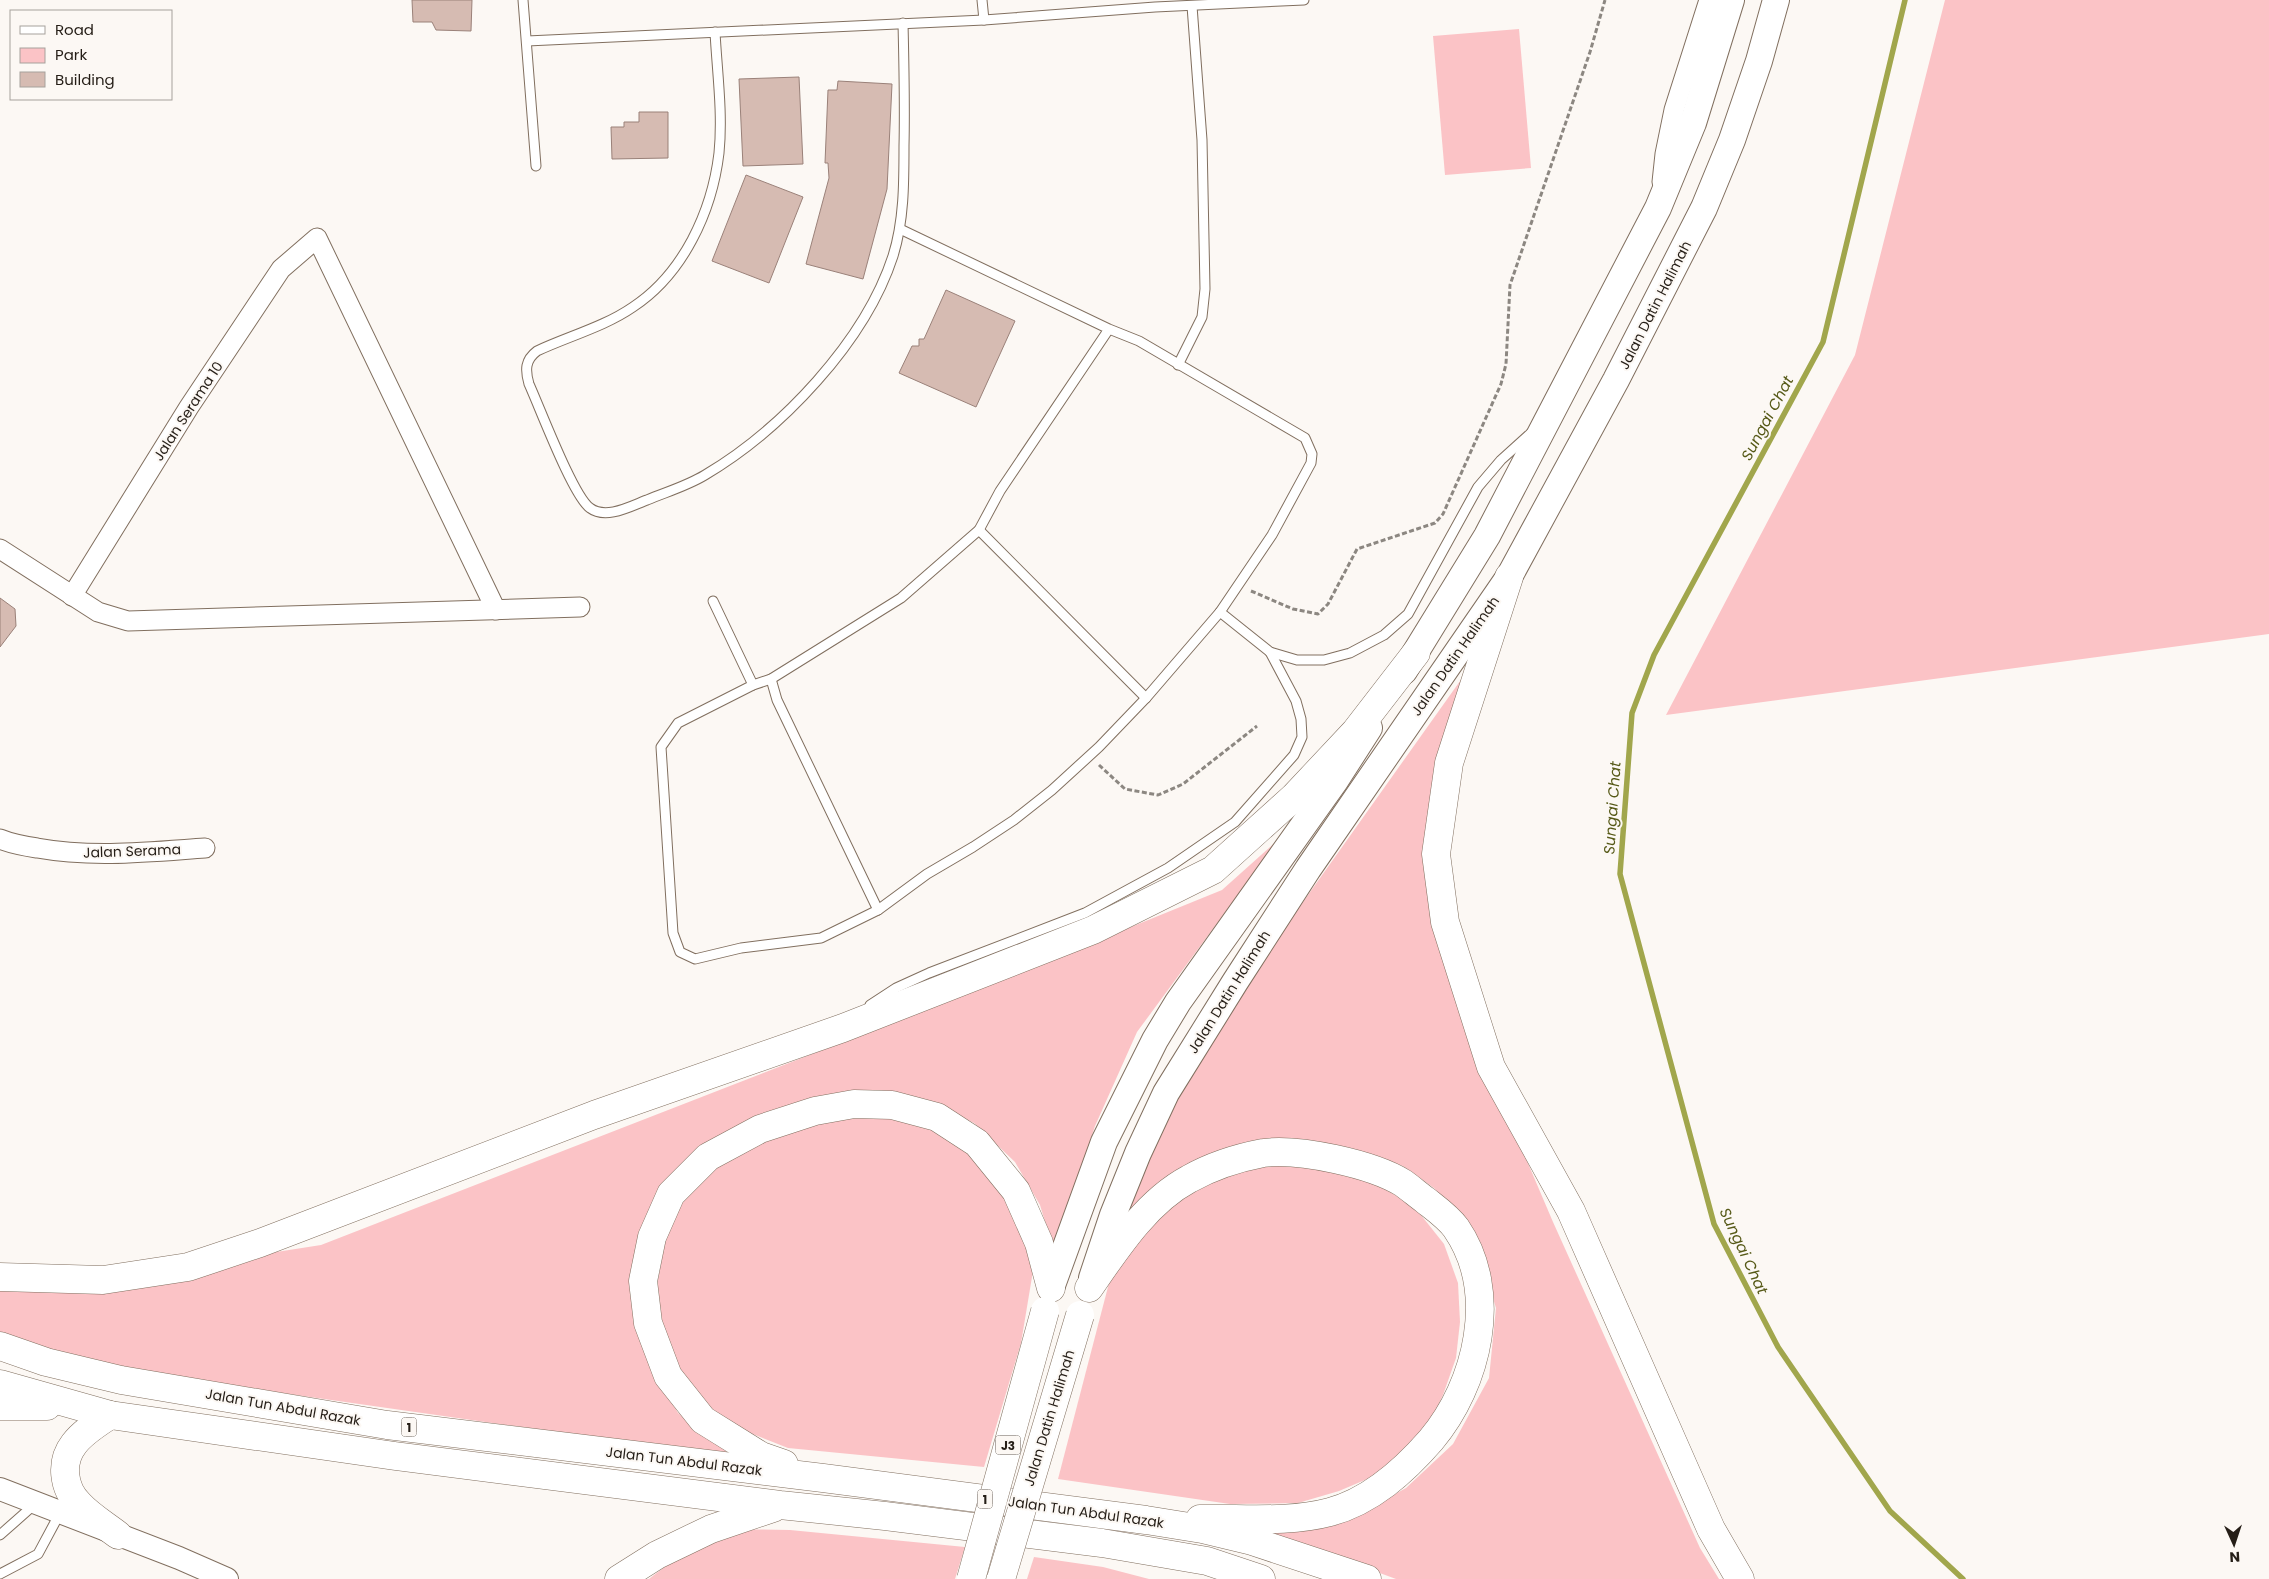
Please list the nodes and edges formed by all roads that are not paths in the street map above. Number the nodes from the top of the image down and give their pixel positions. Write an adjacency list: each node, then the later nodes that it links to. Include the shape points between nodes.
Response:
1 (523, 0): 12 (lane)
2 (982, 0): 9 (lane)
3 (1304, 0): 8 (lane)
4 (1710, 0): 14 (street, via 1674,110)
5 (1731, 0): 14 (main road, J3, via 1693,123)
6 (1776, 0): 21 (main road, Jalan Datin Halimah, via 1732,140 1704,208)
7 (1155, 4): 8 (lane); 9 (lane)
8 (1192, 6): 17 (lane, via 1202,140 1205,289 1202,317)
9 (984, 20): 10 (lane)
10 (903, 23): 11 (lane); 15 (lane, via 904,169)
11 (715, 32): 12 (lane); 15 (lane, via 719,151 711,191 684,257 659,287 633,308 537,351 526,364 529,384 576,490 589,508 596,512 612,512 666,492 703,476 768,432 808,390 860,324 884,282)
12 (527, 41): 13 (lane)
13 (536, 166)
14 (1658, 208): 18 (main road, J3)
15 (900, 229): 16 (lane)
16 (1109, 329): 17 (lane, via 1139,341); 19 (lane, via 1000,491)
17 (1178, 365): 26 (lane, via 1305,438 1312,454 1311,463 1272,536)
18 (1552, 414): 27 (lane, via 1501,460 1478,487 1408,614 1384,635 1350,653 1324,660 1297,660); 28 (main road, J3, via 1487,536)
19 (979, 530): 29 (lane, via 901,598); 31 (lane)
20 (0, 548): 22 (street)
21 (1510, 577): 37 (main road, Jalan Datin Halimah, via 1308,869 1166,1093 1113,1215); 62 (main road, via 1449,763 1436,854 1445,922 1491,1067 1571,1211 1711,1529)
22 (72, 596): 25 (street, via 98,612 128,621); 25 (street, Jalan Serama 10, via 189,407 282,269 317,238)
23 (713, 602): 30 (lane)
24 (580, 607): 25 (street)
25 (496, 610)
26 (1220, 612): 27 (lane); 31 (lane)
27 (1270, 652): 35 (lane, via 1296,702 1302,737 1294,755 1235,822 1128,891 1085,913 928,972 896,988)
28 (1416, 653): 35 (main road, via 1354,732 1294,797 1213,870 1093,930); 38 (main road, J3, via 1335,781 1154,1040 1104,1142)
29 (771, 679): 30 (lane); 34 (lane, via 777,700)
30 (753, 685): 34 (lane, via 678,723 661,746 673,933 680,952 695,959 741,948 821,938)
31 (1146, 698): 34 (lane, via 1052,790 1014,820 927,874)
32 (0, 839): 33 (street, Jalan Serama, via 10,844 55,851 103,855)
33 (205, 848)
34 (878, 910)
35 (843, 1028): 36 (main road, via 594,1115 260,1243 188,1267 103,1280)
36 (0, 1277)
37 (1089, 1288): 50 (main road, via 1114,1252 1156,1203 1187,1180 1224,1162 1265,1153 1310,1155 1359,1164 1402,1182 1454,1226 1466,1244 1477,1278 1479,1312 1475,1353 1462,1391 1447,1420 1390,1480 1361,1501 1330,1512 1295,1517)
38 (1048, 1300): 45 (main road, via 1039,1243 1016,1191 977,1143 937,1117 892,1105 854,1104 815,1111 760,1129 708,1157 671,1194 652,1237 643,1281 648,1323 668,1376 704,1420 762,1456); 57 (main road, J3, bridge)
39 (1080, 1314): 58 (main road, Jalan Datin Halimah / J3, bridge)
40 (0, 1346): 45 (main road, Jalan Tun Abdul Razak / 1, via 46,1362 121,1380 387,1425)
41 (0, 1384): 43 (main road, Jalan Tun Abdul Razak / 1)
42 (0, 1406): 43 (main road)
43 (78, 1406): 44 (main road, Jalan Tun Abdul Razak / 1)
44 (110, 1415): 48 (main road, Jalan Tun Abdul Razak / 1, via 385,1455); 52 (main road, via 74,1444 64,1473 77,1502)
45 (823, 1478): 50 (main road, Jalan Tun Abdul Razak / 1)
46 (0, 1489): 47 (street)
47 (36, 1504): 49 (street); 51 (lane)
48 (780, 1505): 53 (main road, Jalan Tun Abdul Razak / 1); 56 (main road, via 710,1529 657,1555)
49 (60, 1513): 52 (street); 54 (lane, via 38,1554)
50 (1146, 1520): 61 (main road, Jalan Tun Abdul Razak / 1, via 1252,1541)
51 (0, 1535)
52 (118, 1535): 55 (street)
53 (1102, 1543): 59 (main road); 60 (main road, Jalan Tun Abdul Razak / 1, via 1207,1561)
54 (0, 1574)
55 (227, 1579)
56 (619, 1579)
57 (971, 1579)
58 (1001, 1579)
59 (1197, 1579)
60 (1261, 1579)
61 (1367, 1579)
62 (1740, 1579)

